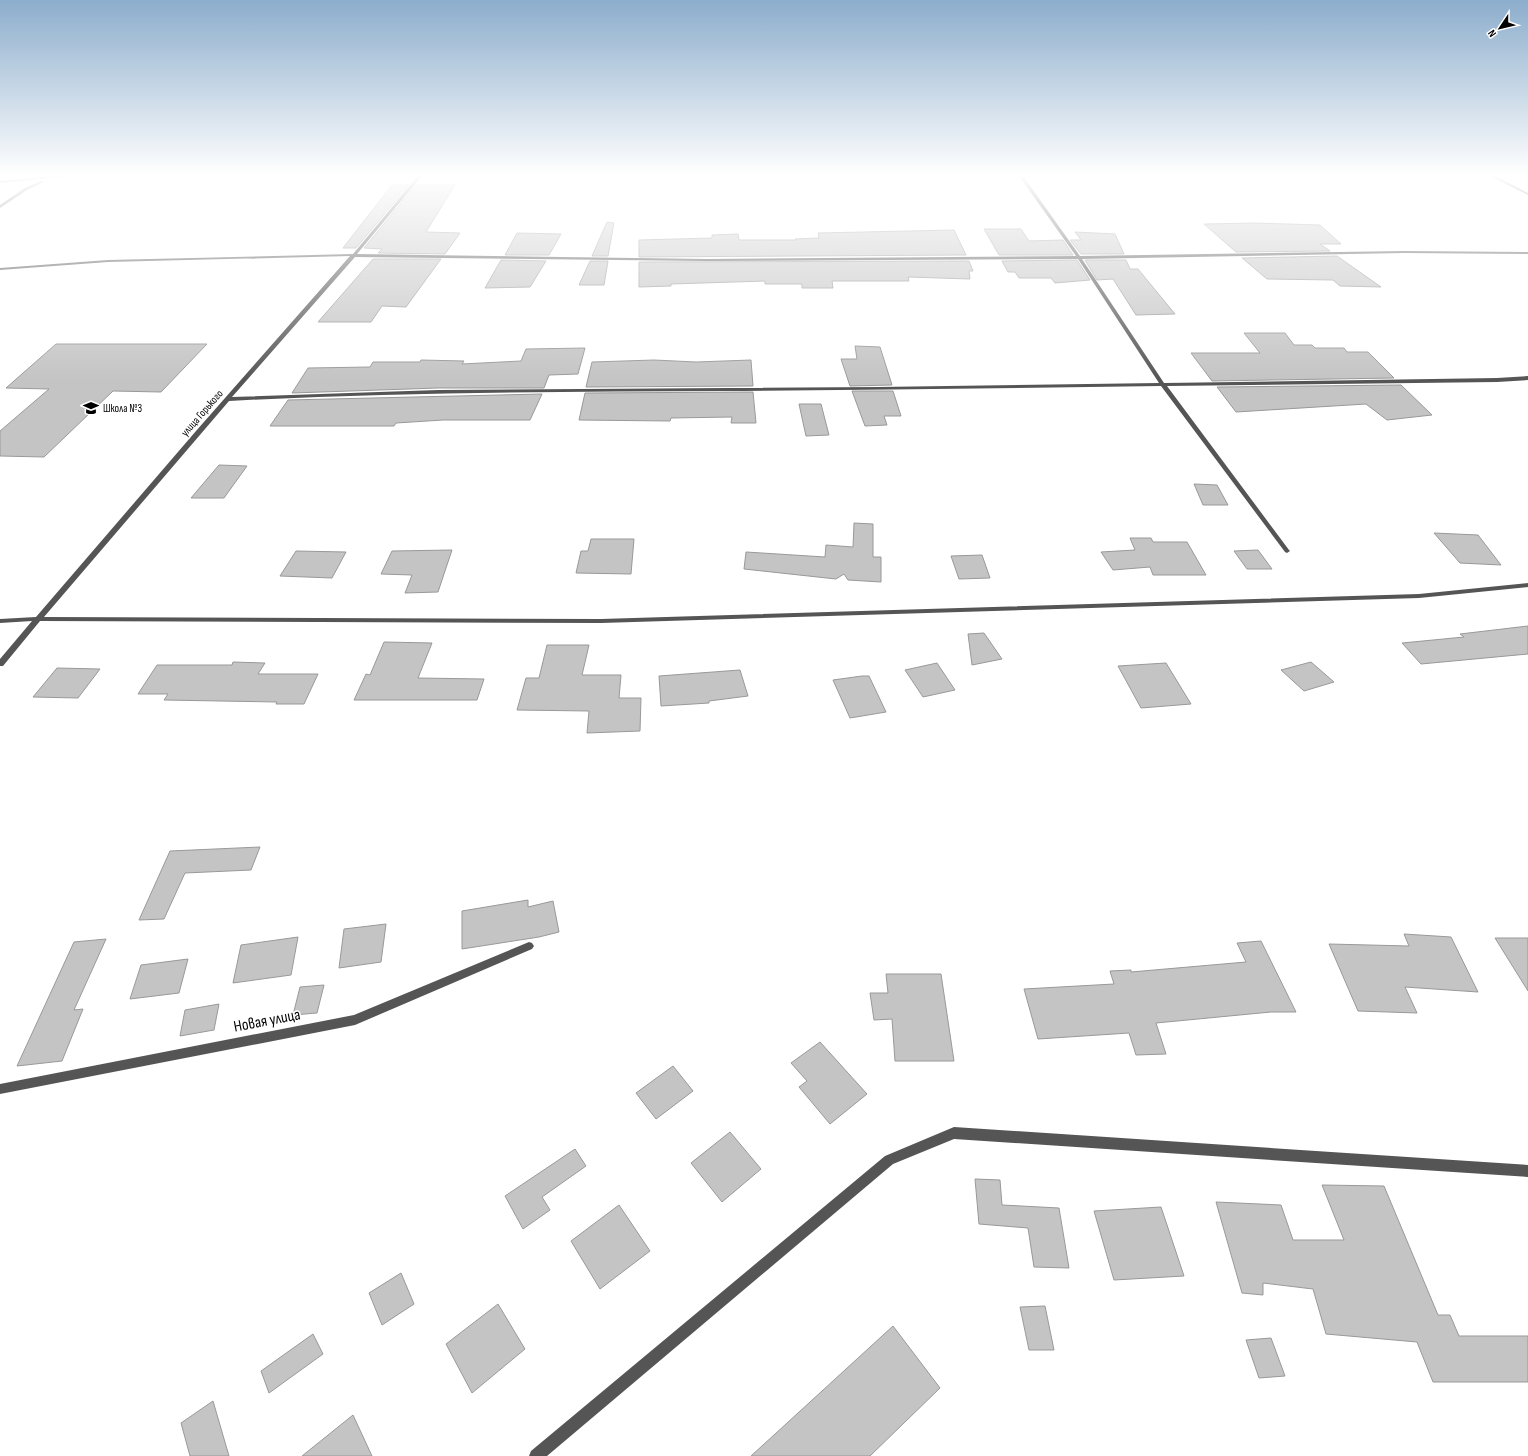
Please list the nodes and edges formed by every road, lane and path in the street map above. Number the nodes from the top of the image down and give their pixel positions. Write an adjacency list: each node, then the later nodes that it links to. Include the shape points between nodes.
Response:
1 (363, 244): 4 (street, улица Горького)
2 (1069, 244): 5 (street)
3 (1528, 253): 5 (street, via 1404,252)
4 (354, 255): 5 (street, via 706,260); 6 (street, via 108,261); 9 (street, улица Горького)
5 (1079, 258): 8 (street)
6 (0, 269)
7 (1528, 378): 8 (street)
8 (1162, 383): 9 (street, via 324,393); 10 (street)
9 (227, 399): 12 (street, улица Горького)
10 (1287, 551)
11 (1528, 585): 12 (street, via 1419,596 601,621)
12 (38, 620): 13 (street); 14 (street, улица Горького)
13 (0, 621)
14 (0, 664)
15 (529, 946): 16 (street, Новая улица, via 354,1020)
16 (0, 1089)
17 (1528, 1170): 18 (street, via 954,1132 889,1160)
18 (536, 1456)

